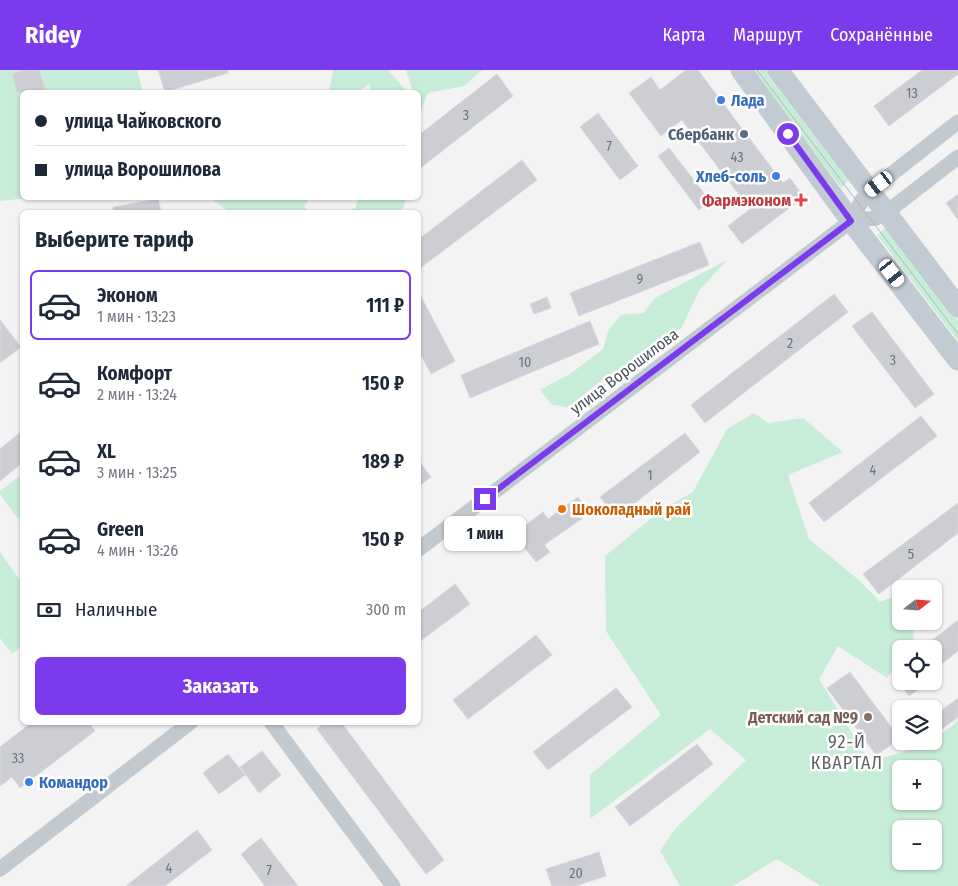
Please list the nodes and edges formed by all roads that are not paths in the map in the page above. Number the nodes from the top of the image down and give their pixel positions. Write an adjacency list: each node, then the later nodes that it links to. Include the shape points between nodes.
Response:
1 (741, 70): 7 (main road)
2 (778, 70): 5 (main road)
3 (958, 122): 5 (street, улица Ворошилова)
4 (958, 156): 6 (street)
5 (871, 190): 6 (main road); 7 (street, улица Ворошилова)
6 (887, 212): 7 (street, via 876,218); 8 (main road)
7 (851, 221): 9 (main road); 10 (street, улица Ворошилова)
8 (958, 307)
9 (958, 360)
10 (421, 547)
11 (187, 725): 13 (street)
12 (273, 725): 14 (street)
13 (0, 869)
14 (393, 886)

